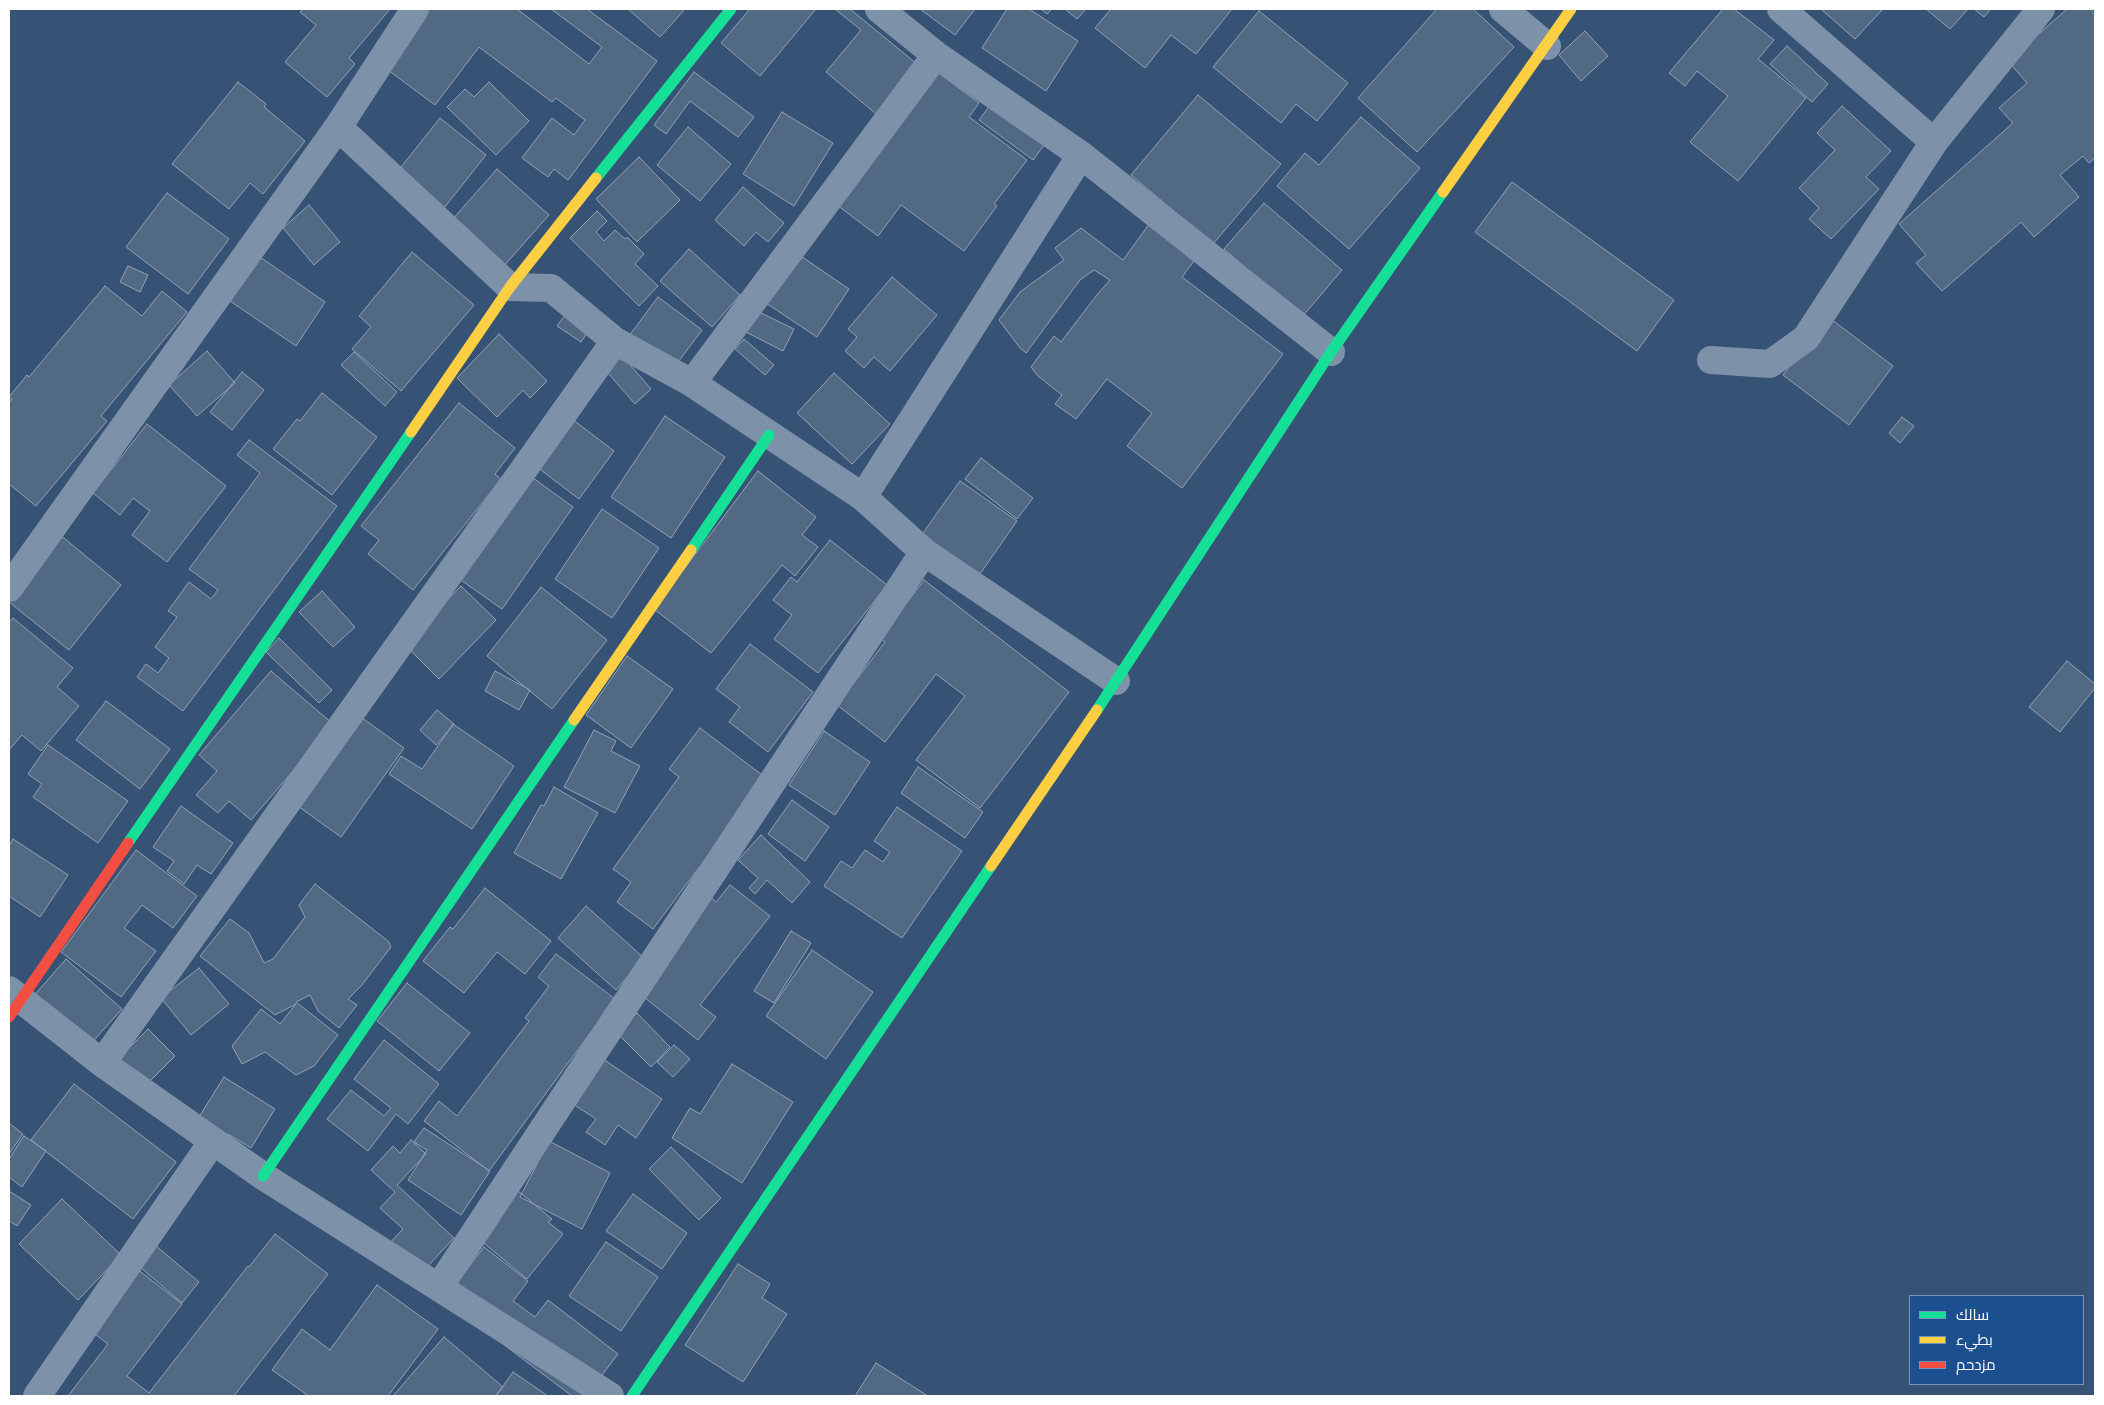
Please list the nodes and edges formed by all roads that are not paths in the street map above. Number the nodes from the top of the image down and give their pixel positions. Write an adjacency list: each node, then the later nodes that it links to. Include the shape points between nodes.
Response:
1 (415, 9): 10 (street)
2 (731, 9): 13 (street)
3 (878, 9): 9 (street)
4 (1503, 9): 8 (street)
5 (1572, 9): 8 (street)
6 (1781, 9): 11 (street)
7 (2041, 9): 11 (street)
8 (1546, 46): 15 (street)
9 (936, 55): 12 (street); 17 (street)
10 (338, 126): 13 (street); 21 (street)
11 (1934, 142): 16 (street, via 1806,338 1770,364)
12 (1081, 155): 15 (street); 19 (street)
13 (510, 287): 14 (street, via 551,288); 23 (street)
14 (615, 341): 17 (street); 24 (street)
15 (1331, 352): 22 (street)
16 (1711, 360)
17 (692, 383): 18 (street)
18 (769, 435): 19 (street); 26 (street)
19 (863, 497): 20 (street)
20 (924, 552): 22 (street); 27 (street)
21 (9, 588)
22 (1116, 681): 30 (street)
23 (13, 1002): 24 (street)
24 (102, 1063): 25 (street)
25 (213, 1141): 26 (street); 28 (street)
26 (263, 1176): 27 (street)
27 (439, 1287): 29 (street)
28 (37, 1396)
29 (610, 1396)
30 (632, 1396)

